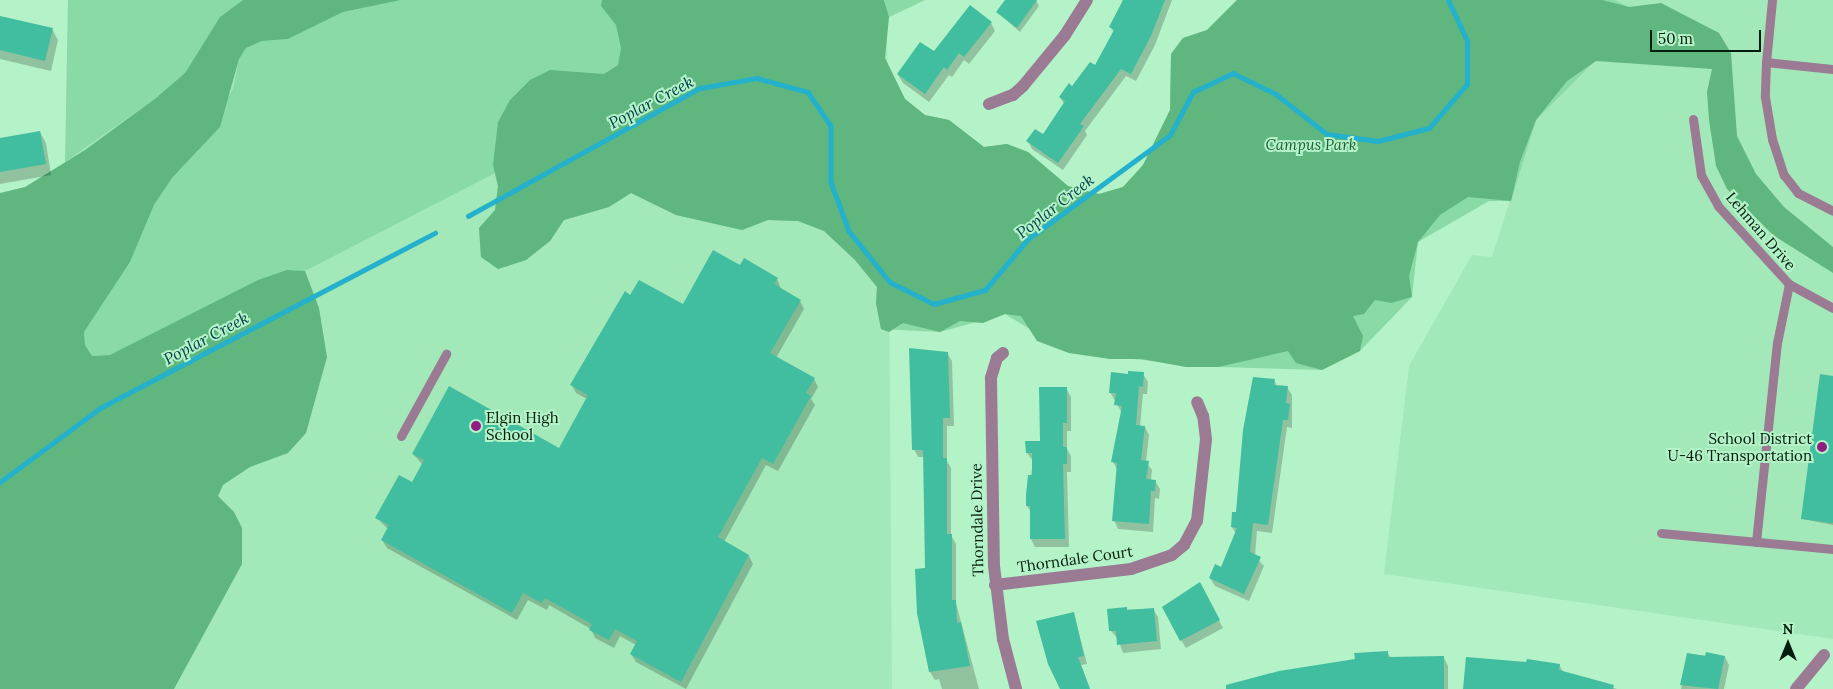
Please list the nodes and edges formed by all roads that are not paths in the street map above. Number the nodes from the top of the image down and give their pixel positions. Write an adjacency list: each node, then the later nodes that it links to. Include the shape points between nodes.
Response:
1 (1087, 0): 5 (street, via 1065,35 1023,86 1013,95)
2 (1772, 0): 3 (lane)
3 (1766, 62): 4 (lane); 7 (lane, via 1765,97 1769,123 1784,175 1798,193)
4 (1833, 69)
5 (989, 104)
6 (1693, 119): 8 (lane, Lehman Drive, via 1701,175 1718,206)
7 (1833, 211)
8 (1789, 284): 9 (lane, Lehman Drive); 15 (lane, via 1777,343)
9 (1833, 308)
10 (1003, 353): 17 (street, Thorndale Drive, via 997,358 991,378)
11 (446, 354): 13 (lane)
12 (1197, 402): 17 (street, Thorndale Court, via 1206,439 1197,521 1184,545 1172,555 1131,569)
13 (401, 436)
14 (1660, 533): 15 (lane)
15 (1756, 542): 16 (lane)
16 (1833, 549)
17 (995, 585): 19 (street, Thorndale Drive, via 1003,640)
18 (1824, 655): 20 (street)
19 (1016, 689)
20 (1796, 689)

